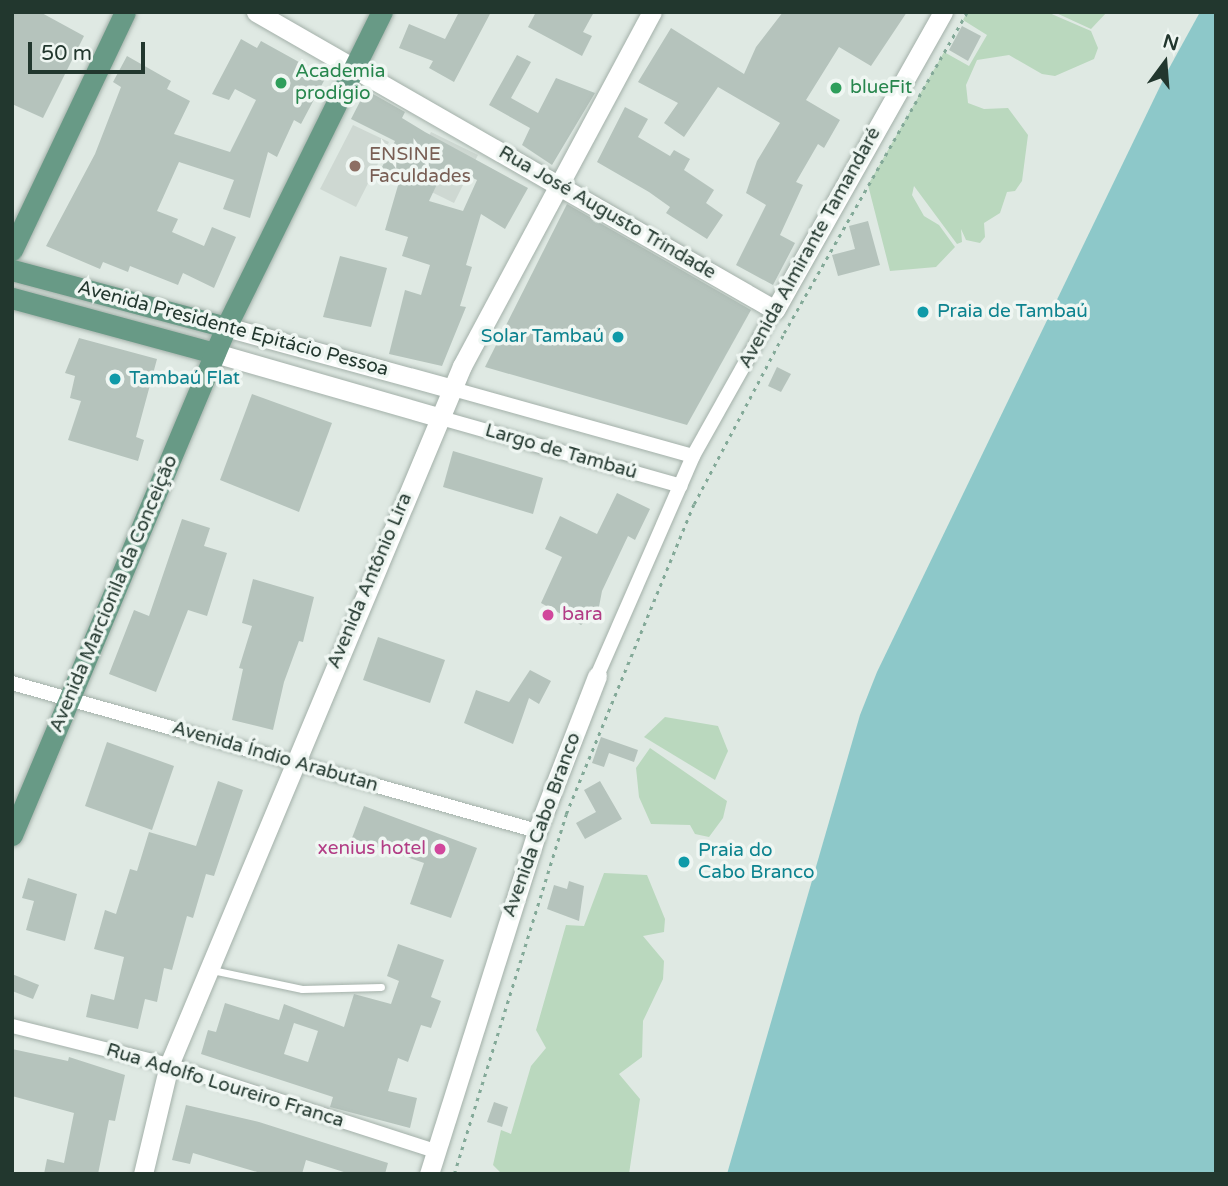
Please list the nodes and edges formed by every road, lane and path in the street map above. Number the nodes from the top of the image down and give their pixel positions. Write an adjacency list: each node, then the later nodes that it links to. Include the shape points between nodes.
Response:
1 (125, 12): 10 (main road)
2 (256, 12): 7 (main road, Rua José Augusto Trindade)
3 (382, 12): 7 (main road, Avenida Marcionila da Conceição)
4 (652, 12): 9 (main road, Avenida Antônio Lira)
5 (943, 12): 13 (main road, Avenida Almirante Tamandaré)
6 (967, 12): 35 (path, via 784,333 694,503 566,814)
7 (352, 66): 9 (main road, Rua José Augusto Trindade); 14 (main road, Avenida Marcionila da Conceição)
8 (878, 153): 16 (path)
9 (559, 184): 13 (main road, Rua José Augusto Trindade); 17 (main road, Avenida Antônio Lira)
10 (12, 250)
11 (12, 270): 14 (main road, Avenida Presidente Epitácio Pessoa)
12 (12, 299): 15 (main road, Avenida Presidente Epitácio Pessoa)
13 (775, 310): 19 (street, Avenida Almirante Tamandaré)
14 (226, 327): 15 (main road, Avenida Marcionila da Conceição); 17 (main road, Avenida Presidente Epitácio Pessoa)
15 (215, 353): 18 (main road, Avenida Presidente Epitácio Pessoa); 23 (main road, Avenida Marcionila da Conceição)
16 (759, 365)
17 (453, 389): 18 (main road, Avenida Antônio Lira); 19 (street, Largo de Tambaú)
18 (441, 418): 20 (street, Largo de Tambaú); 25 (main road, Avenida Antônio Lira)
19 (693, 456): 20 (street, Avenida Almirante Tamandaré)
20 (681, 486): 21 (street, Avenida Cabo Branco)
21 (597, 676): 26 (main road, Avenida Cabo Branco)
22 (12, 683): 23 (street, Avenida Índio Arabutan)
23 (70, 699): 25 (street, Avenida Índio Arabutan); 27 (main road, Avenida Marcionila da Conceição)
24 (586, 748): 26 (path)
25 (292, 762): 26 (street, Avenida Índio Arabutan); 28 (main road, Avenida Antônio Lira)
26 (546, 829): 32 (main road, Avenida Cabo Branco)
27 (12, 835)
28 (208, 969): 29 (lane, via 302,989); 31 (main road, Avenida Antônio Lira)
29 (382, 987)
30 (12, 1026): 31 (street, Rua Adolfo Loureiro Franca)
31 (169, 1065): 32 (street, Rua Adolfo Loureiro Franca); 33 (main road, Avenida Antônio Lira)
32 (435, 1152): 34 (main road, Avenida Cabo Branco)
33 (143, 1174)
34 (429, 1174)
35 (454, 1174)

